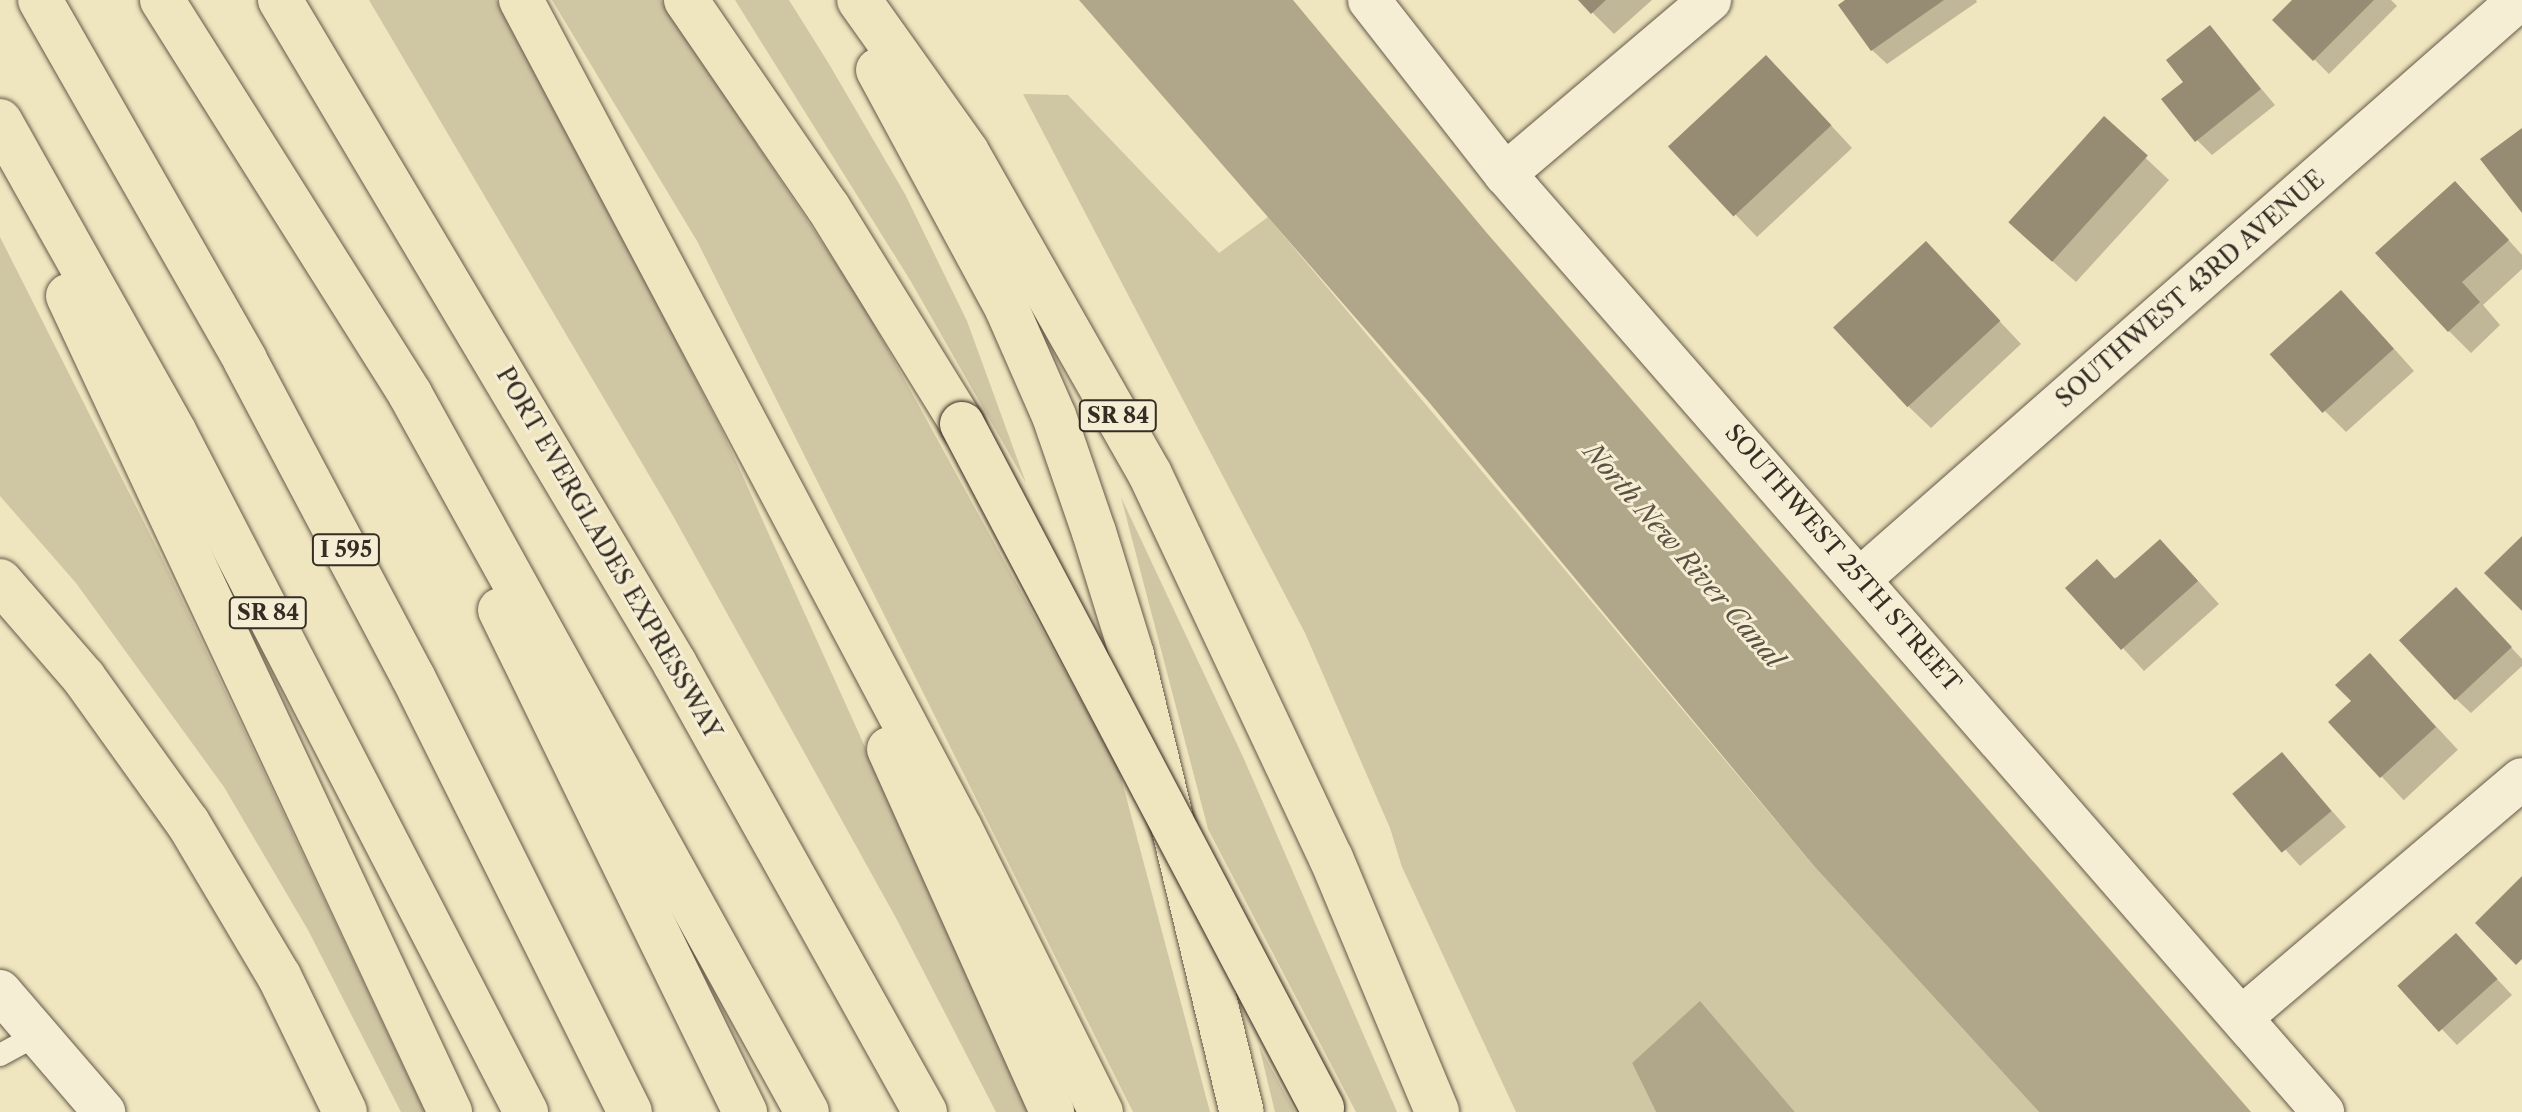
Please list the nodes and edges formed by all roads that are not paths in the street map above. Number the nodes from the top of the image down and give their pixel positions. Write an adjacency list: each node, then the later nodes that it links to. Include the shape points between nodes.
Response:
1 (40, 0): 28 (main road, I 595, via 245,360 391,635)
2 (280, 0): 31 (main road, PORT EVERGLADES EXPRESSWAY, via 675,664)
3 (521, 0): 14 (main road)
4 (686, 0): 23 (main road, bridge, via 828,207 962,424)
5 (838, 0): 34 (main road, via 973,241 1054,416 1132,655)
6 (859, 0): 18 (main road, SR 84, via 967,152 1058,305 1217,609)
7 (1369, 0): 13 (street, SOUTHWEST 25TH STREET)
8 (1710, 0): 13 (street)
9 (2519, 0): 15 (street, SOUTHWEST 43RD AVENUE)
10 (167, 8): 29 (main road, via 515,636); 30 (main road, via 410,394)
11 (0, 121): 27 (main road, SR 84, via 174,431)
12 (0, 148): 26 (main road)
13 (1505, 174): 15 (street, SOUTHWEST 25TH STREET)
14 (774, 475): 32 (main road, via 931,850); 33 (main road, via 960,828)
15 (1861, 578): 20 (street, SOUTHWEST 25TH STREET)
16 (0, 581): 25 (main road, via 84,678 188,823 279,976)
17 (2522, 779): 20 (street)
18 (1331, 858): 35 (main road, SR 84); 36 (main road)
19 (0, 991): 21 (street)
20 (2242, 1017): 37 (street, SOUTHWEST 25TH STREET)
21 (37, 1035): 22 (lane); 24 (street)
22 (0, 1055)
23 (1323, 1110)
24 (104, 1112)
25 (345, 1112)
26 (450, 1112)
27 (526, 1112)
28 (630, 1112)
29 (745, 1112)
30 (807, 1112)
31 (925, 1112)
32 (1052, 1112)
33 (1101, 1112)
34 (1242, 1112)
35 (1437, 1112)
36 (1466, 1112)
37 (2323, 1112)

